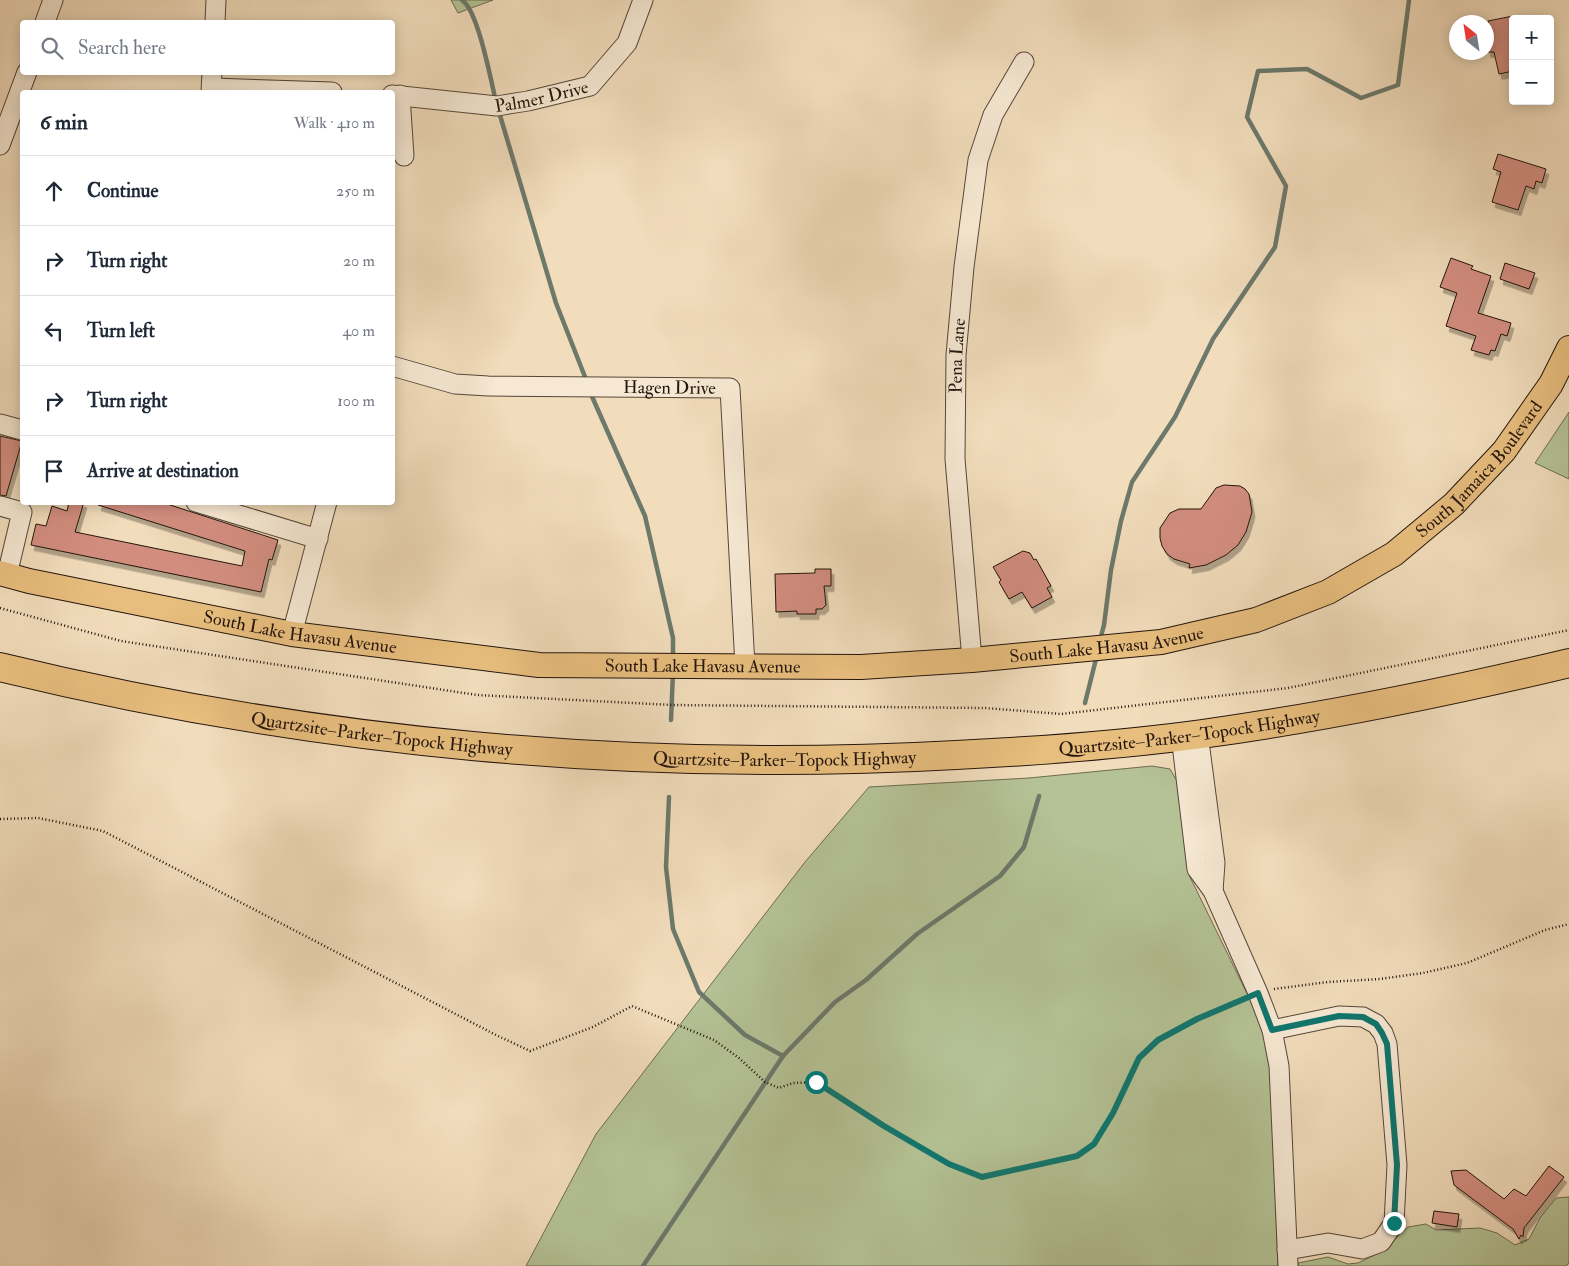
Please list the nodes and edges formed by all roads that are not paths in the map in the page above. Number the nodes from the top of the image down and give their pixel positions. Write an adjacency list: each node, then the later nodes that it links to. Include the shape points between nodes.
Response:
1 (54, 0): 4 (street)
2 (216, 0): 5 (street)
3 (643, 0): 12 (street, Palmer Drive, via 627,43 590,86 497,106)
4 (46, 20)
5 (215, 20)
6 (1024, 62): 27 (street, Pena Lane, via 993,115 978,160 956,355 955,459)
7 (26, 75): 9 (street)
8 (212, 84): 10 (street)
9 (20, 90)
10 (302, 90)
11 (20, 91): 13 (street)
12 (396, 95): 14 (street)
13 (0, 145)
14 (404, 156)
15 (1569, 348): 24 (main road, South Jamaica Boulevard, via 1551,384 1504,452 1454,504)
16 (395, 367): 29 (street, Hagen Drive, via 455,384 730,388)
17 (0, 424): 18 (street)
18 (20, 429)
19 (206, 505): 23 (street)
20 (326, 505): 23 (street)
21 (0, 506): 22 (street)
22 (23, 507): 25 (street)
23 (318, 539): 26 (street)
24 (1394, 554): 27 (main road, South Lake Havasu Avenue, via 1328,592 1256,620 1161,642)
25 (3, 574): 26 (main road, South Lake Havasu Avenue)
26 (292, 634): 29 (main road, South Lake Havasu Avenue, via 539,665)
27 (972, 660): 29 (main road, South Lake Havasu Avenue, via 861,666)
28 (1569, 663): 31 (highway, Quartzsite–Parker–Topock Highway, via 1329,714)
29 (745, 666)
30 (0, 667): 31 (highway, Quartzsite–Parker–Topock Highway, via 170,703 335,730 583,754 749,760 916,758)
31 (1190, 735): 32 (street, via 1215,864 1213,891)
32 (1272, 1030): 33 (street, via 1279,1066); 33 (street, via 1339,1016 1363,1017 1376,1024 1387,1044 1397,1165 1394,1223 1381,1242 1362,1249 1328,1243)
33 (1288, 1258)

